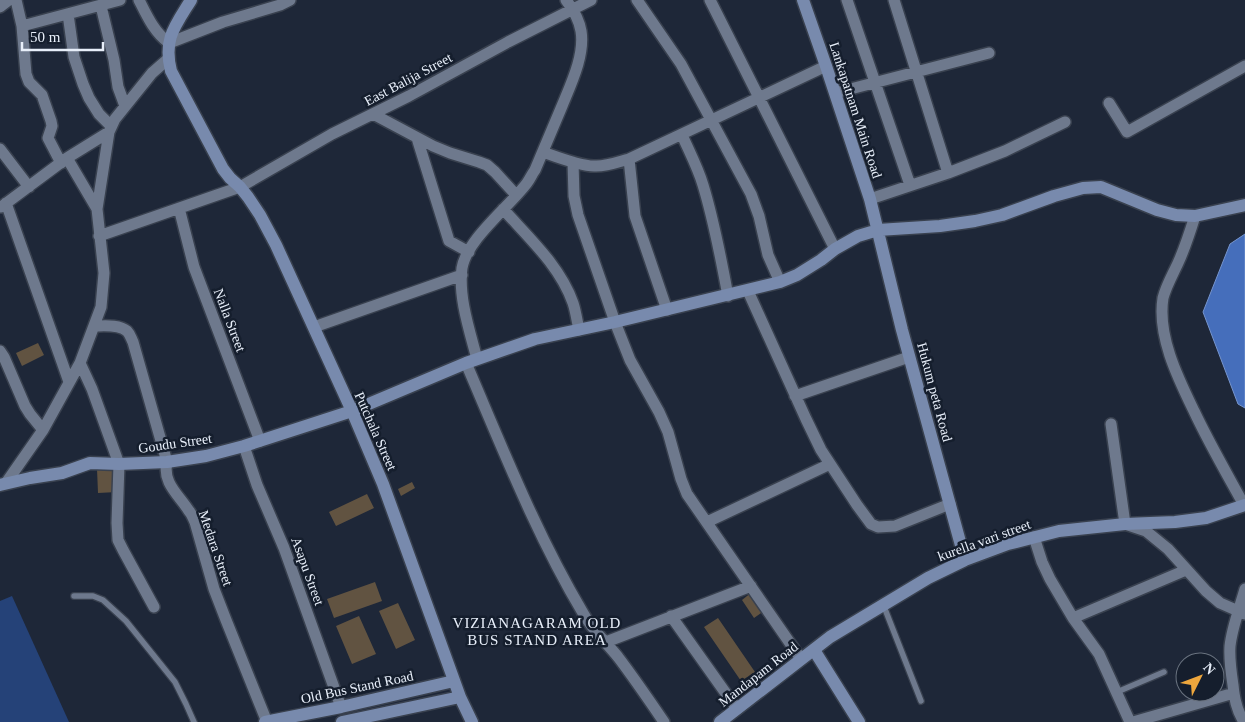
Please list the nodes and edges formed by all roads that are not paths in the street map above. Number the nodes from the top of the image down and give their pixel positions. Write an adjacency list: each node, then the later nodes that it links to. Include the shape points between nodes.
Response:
1 (10, 0): 15 (street)
2 (16, 0): 17 (street)
3 (120, 0): 14 (street)
4 (139, 0): 18 (street, via 157,33)
5 (191, 0): 18 (street, via 174,26)
6 (290, 0): 18 (street)
7 (591, 0): 13 (street, East Balija Street)
8 (637, 0): 30 (street, via 681,64)
9 (710, 0): 26 (street)
10 (803, 0): 21 (street, Lankapatnam Main Road)
11 (847, 0): 24 (street)
12 (894, 0): 23 (street)
13 (569, 4): 29 (street, East Balija Street); 36 (street, via 582,33 580,58)
14 (101, 6): 16 (street); 28 (street, via 118,87)
15 (0, 7)
16 (68, 14): 17 (street); 32 (street, via 74,57 83,84)
17 (22, 26): 38 (street, via 26,74 42,95 52,126 48,138)
18 (169, 43): 20 (street)
19 (989, 54): 23 (street)
20 (168, 60): 28 (street, via 152,73); 43 (street, Putchala Street, via 223,169)
21 (826, 66): 25 (street, Lankapatnam Main Road); 26 (street)
22 (1245, 66): 27 (street, via 1127,132)
23 (917, 72): 24 (street); 40 (street)
24 (876, 83): 25 (street); 41 (street)
25 (835, 94): 45 (street, Lankapatnam Main Road)
26 (760, 98): 30 (street); 54 (street)
27 (1109, 103)
28 (126, 106): 32 (street)
29 (373, 114): 34 (street); 43 (street, East Balija Street)
30 (712, 121): 33 (street); 57 (street, via 755,204 768,255)
31 (1065, 122): 40 (street, via 1005,152)
32 (110, 129): 38 (street); 49 (street)
33 (682, 135): 37 (street); 59 (street, via 703,184 718,239)
34 (417, 138): 44 (street, via 450,154 486,165); 55 (street, via 449,241)
35 (0, 149): 42 (street)
36 (543, 152): 39 (street); 44 (street, via 535,170)
37 (630, 159): 39 (street, via 593,166); 60 (street, via 635,216)
38 (64, 160): 42 (street); 49 (street)
39 (572, 162): 61 (street, via 578,215)
40 (948, 173): 41 (street)
41 (910, 185): 45 (street)
42 (29, 187): 47 (street)
43 (240, 187): 48 (street, East Balija Street); 63 (street, Putchala Street, via 276,245)
44 (516, 195): 50 (street)
45 (870, 199): 52 (street, Lankapatnam Main Road)
46 (1245, 205): 51 (street, Goudu Street)
47 (3, 206): 69 (street)
48 (179, 208): 53 (street, East Balija Street); 74 (street, Nalla Street, via 194,267)
49 (97, 209): 53 (street)
50 (504, 209): 55 (street); 64 (street, via 558,274 574,304)
51 (1195, 216): 52 (street, Goudu Street, via 1157,210 1101,187 1083,188 975,221); 81 (street, via 1164,297 1164,328 1180,382)
52 (878, 230): 54 (street, Goudu Street, via 858,236); 66 (street, Hukum peta Road)
53 (99, 236): 62 (street, via 104,273 101,306)
54 (835, 249): 57 (street, Goudu Street, via 797,275)
55 (468, 252): 56 (street)
56 (462, 275): 63 (street); 67 (street)
57 (780, 282): 58 (street, Goudu Street)
58 (748, 291): 59 (street, Goudu Street); 70 (street)
59 (728, 296): 60 (street, Goudu Street)
60 (667, 310): 61 (street, Goudu Street)
61 (615, 322): 64 (street, Goudu Street); 82 (street, via 630,360 668,432 687,494)
62 (94, 326): 68 (street); 76 (street, Medara Street, via 123,328 130,334)
63 (314, 327): 71 (street, Putchala Street)
64 (579, 330): 67 (street, Goudu Street, via 535,339)
65 (0, 351): 73 (street, via 25,406)
66 (910, 357): 70 (street); 80 (street, Hukum peta Road)
67 (471, 361): 71 (street, Goudu Street); 95 (street, via 549,551 592,628)
68 (80, 363): 69 (street); 77 (street)
69 (69, 382): 73 (street)
70 (795, 396): 78 (street)
71 (352, 411): 74 (street, Goudu Street); 99 (street, Putchala Street, via 383,484)
72 (1111, 424): 83 (street)
73 (43, 430): 79 (street)
74 (260, 441): 75 (street, Goudu Street)
75 (244, 446): 76 (street, Goudu Street); 104 (street, Asapu Street)
76 (167, 462): 77 (street, Goudu Street); 107 (street, Medara Street, via 166,474 170,485 195,522 217,597)
77 (119, 464): 79 (street, Goudu Street, via 90,463 62,473); 91 (street, via 118,540)
78 (830, 464): 80 (street, via 871,524 878,527 895,526); 82 (street)
79 (3, 484)
80 (950, 504): 85 (street, Hukum peta Road)
81 (1245, 505): 83 (street, kurella vari street, via 1206,518)
82 (706, 522): 87 (street)
83 (1125, 524): 84 (street, kurella vari street); 86 (street, via 1146,531)
84 (1034, 537): 85 (street, kurella vari street); 94 (street, via 1042,562)
85 (965, 560): 90 (street, kurella vari street)
86 (1186, 570): 92 (street, via 1220,604); 94 (street)
87 (751, 586): 93 (street); 97 (street)
88 (1245, 589): 92 (street)
89 (74, 596): 106 (lane, via 103,600 126,621 175,682)
90 (883, 604): 96 (street, kurella vari street); 103 (lane)
91 (154, 607)
92 (1242, 613): 101 (street, via 1230,645)
93 (671, 616): 95 (street); 105 (street)
94 (1072, 618): 100 (street, via 1099,654)
95 (606, 642): 110 (street)
96 (814, 650): 97 (street, Mandapam Road); 112 (street)
97 (801, 659): 105 (street, Mandapam Road)
98 (1164, 672): 100 (lane)
99 (454, 681): 102 (street, Putchala Street); 104 (street, Old Bus Stand Road)
100 (1117, 692): 113 (street)
101 (1234, 693): 113 (street); 114 (street)
102 (460, 697): 108 (street); 109 (street)
103 (921, 701)
104 (341, 707): 107 (street, Old Bus Stand Road)
105 (736, 709): 111 (street, Mandapam Road)
106 (194, 722)
107 (266, 722)
108 (342, 722)
109 (472, 722)
110 (664, 722)
111 (720, 722)
112 (859, 722)
113 (1131, 722)
114 (1244, 722)

